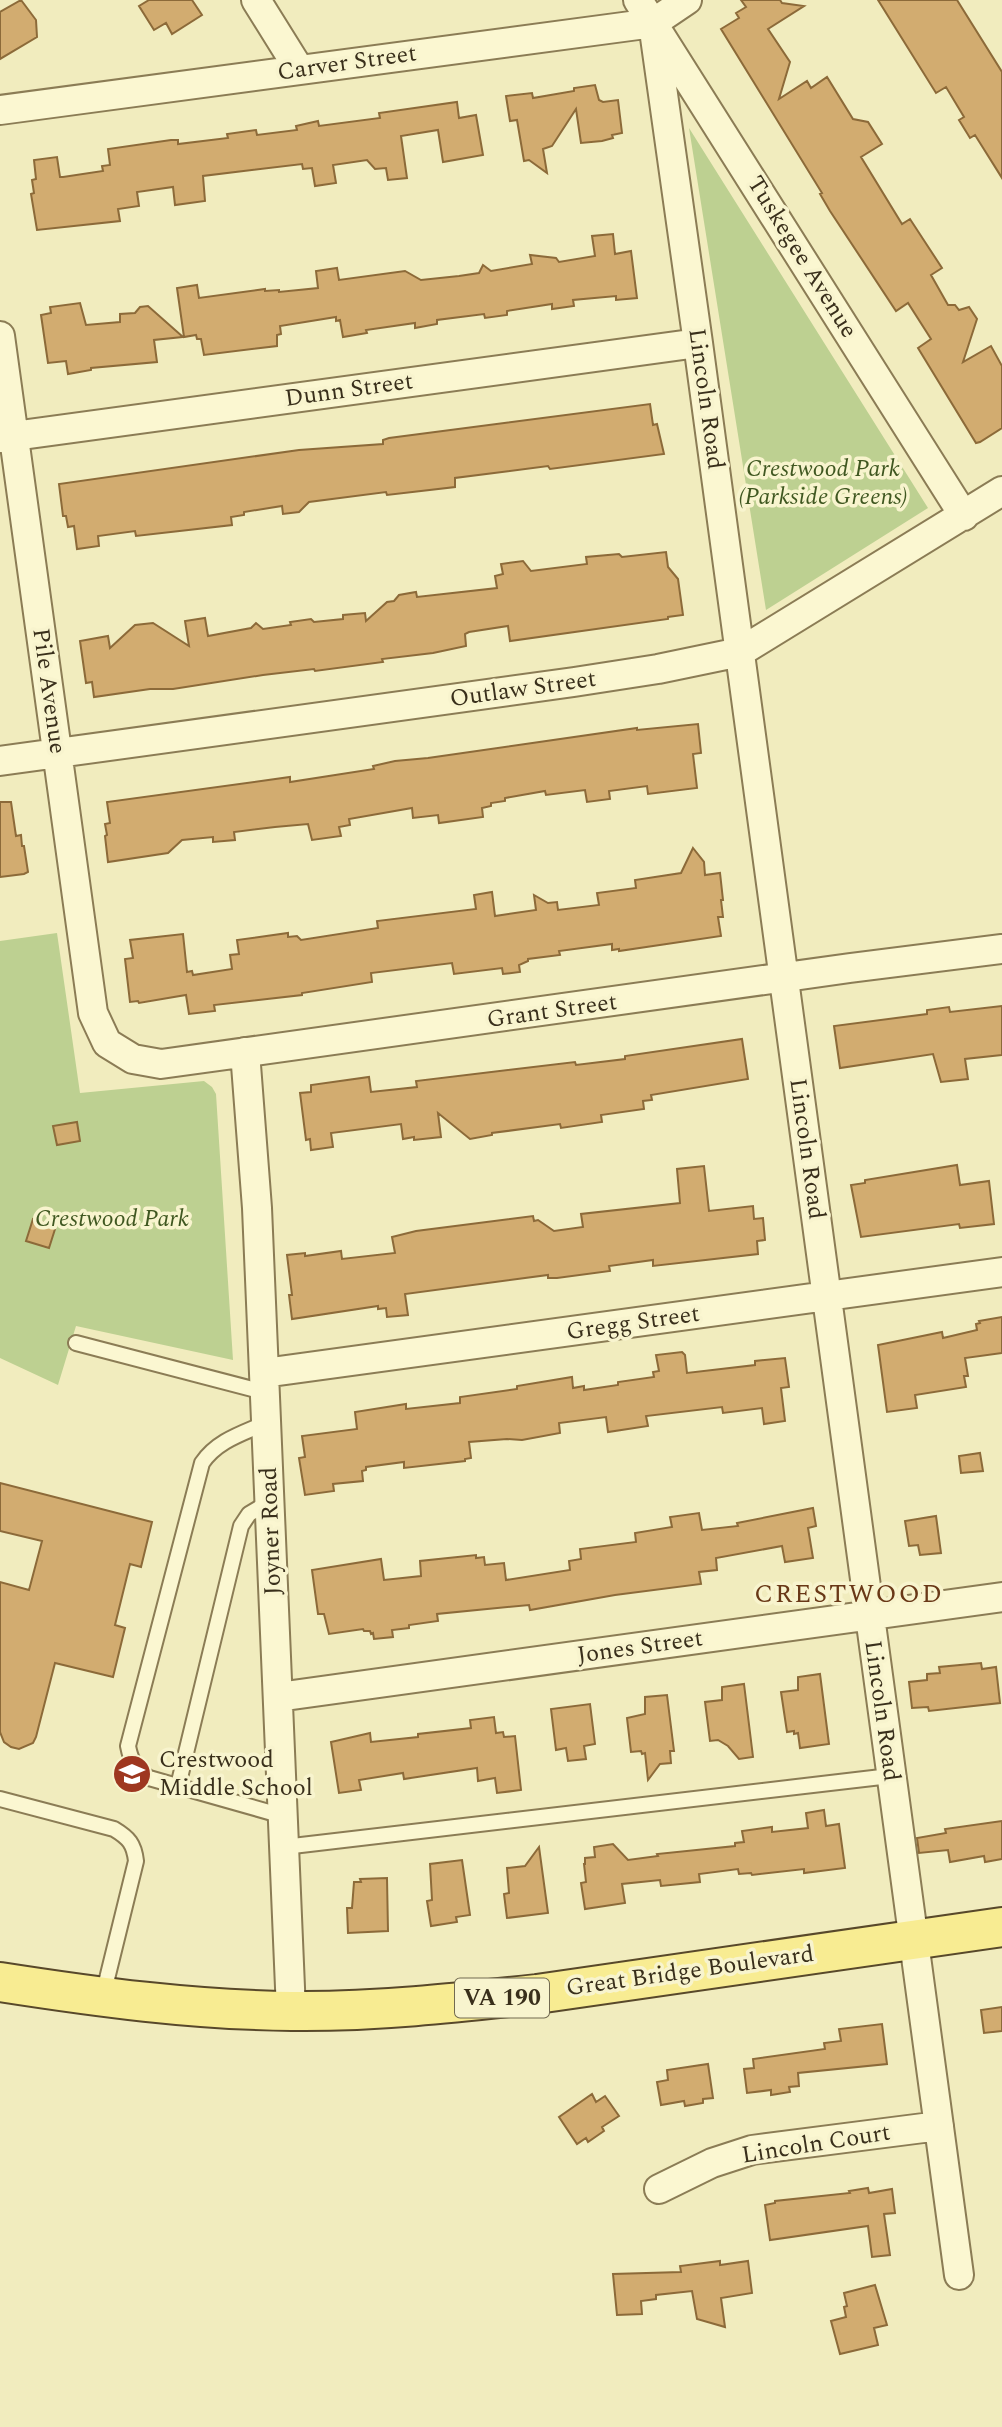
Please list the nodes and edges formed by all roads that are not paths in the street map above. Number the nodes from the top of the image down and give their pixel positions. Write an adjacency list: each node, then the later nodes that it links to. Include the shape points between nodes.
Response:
1 (257, 0): 4 (street)
2 (687, 0): 3 (street, Carver Street)
3 (645, 12): 4 (street, Carver Street); 7 (street, Lincoln Road); 10 (street, Tuskegee Avenue)
4 (299, 69): 5 (street, Carver Street)
5 (0, 110)
6 (0, 336): 8 (street, Pile Avenue)
7 (698, 343): 8 (street, Dunn Street); 11 (street, Lincoln Road)
8 (7, 437): 12 (street, Pile Avenue)
9 (1002, 491): 10 (street, Outlaw Street)
10 (964, 516): 11 (street, Outlaw Street)
11 (740, 652): 12 (street, Outlaw Street, via 574,682); 15 (street, Lincoln Road)
12 (58, 753): 13 (street, Outlaw Street); 16 (street, Pile Avenue, via 93,1013)
13 (0, 761)
14 (1002, 949): 15 (street, Grant Street)
15 (783, 978): 17 (street, Grant Street); 19 (street, Lincoln Road)
16 (107, 1042): 17 (street, Grant Street, via 133,1059 161,1064)
17 (245, 1052): 21 (street, Joyner Road)
18 (1002, 1272): 19 (street, Gregg Street)
19 (827, 1296): 21 (street, Gregg Street); 25 (street, Lincoln Road)
20 (76, 1343): 21 (lane)
21 (264, 1382): 22 (street, Joyner Road)
22 (266, 1423): 23 (street, Joyner Road); 28 (lane, via 221,1443 202,1463 128,1746 136,1769)
23 (269, 1502): 26 (street, Joyner Road); 28 (lane, via 249,1514 241,1526)
24 (1002, 1597): 25 (street, Jones Street)
25 (869, 1615): 26 (street, Jones Street); 27 (street, Lincoln Road)
26 (278, 1697): 30 (street, Joyner Road)
27 (890, 1776): 31 (lane); 33 (street, Lincoln Road)
28 (178, 1786): 30 (lane)
29 (0, 1799): 35 (lane, via 114,1829 134,1845 136,1861)
30 (283, 1816): 31 (street, Joyner Road)
31 (284, 1847): 36 (street, Joyner Road)
32 (1002, 1927): 33 (main road, Great Bridge Boulevard / VA 190)
33 (913, 1939): 36 (main road, Great Bridge Boulevard / VA 190, via 468,2002); 37 (street, Lincoln Road)
34 (0, 1982): 35 (main road, Great Bridge Boulevard / VA 190)
35 (103, 1996): 36 (main road, Great Bridge Boulevard / VA 190)
36 (291, 2011)
37 (939, 2126): 38 (street, Lincoln Court, via 752,2150); 39 (street, Lincoln Road)
38 (659, 2189)
39 (959, 2274)

